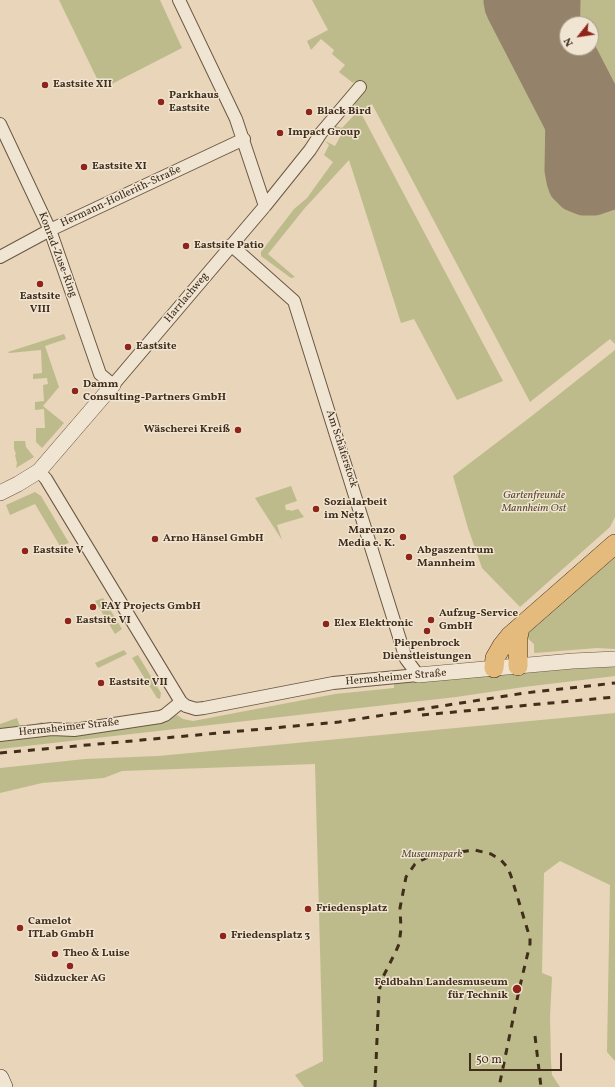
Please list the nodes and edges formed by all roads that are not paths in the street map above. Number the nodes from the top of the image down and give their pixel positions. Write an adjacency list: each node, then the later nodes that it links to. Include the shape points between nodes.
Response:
1 (179, 0): 4 (street)
2 (360, 87): 5 (street, Harrlachweg)
3 (0, 124): 6 (street, Konrad-Zuse-Ring)
4 (244, 139): 5 (street); 6 (street, Hermann-Hollerith-Straße)
5 (265, 206): 7 (street, Harrlachweg)
6 (50, 230): 8 (street, Hermann-Hollerith-Straße); 9 (street, Konrad-Zuse-Ring, via 100,374)
7 (231, 246): 9 (street, Harrlachweg); 17 (street, Am Schäferstock, via 294,301 406,658)
8 (0, 257)
9 (113, 385): 10 (street, Harrlachweg)
10 (39, 471): 11 (street, Harrlachweg); 18 (street)
11 (0, 493)
12 (615, 544): 13 (main road)
13 (520, 628): 15 (main road); 16 (main road, via 502,646 495,658)
14 (615, 659): 15 (street, Hermsheimer Straße)
15 (518, 666): 16 (street, Hermsheimer Straße)
16 (494, 668): 17 (street, Hermsheimer Straße)
17 (418, 675): 18 (street, Hermsheimer Straße, via 332,684 204,708 190,708)
18 (181, 702): 19 (street, Hermsheimer Straße, via 160,717 74,730 52,729)
19 (0, 735)
20 (0, 1078): 21 (main road)
21 (4, 1087)

